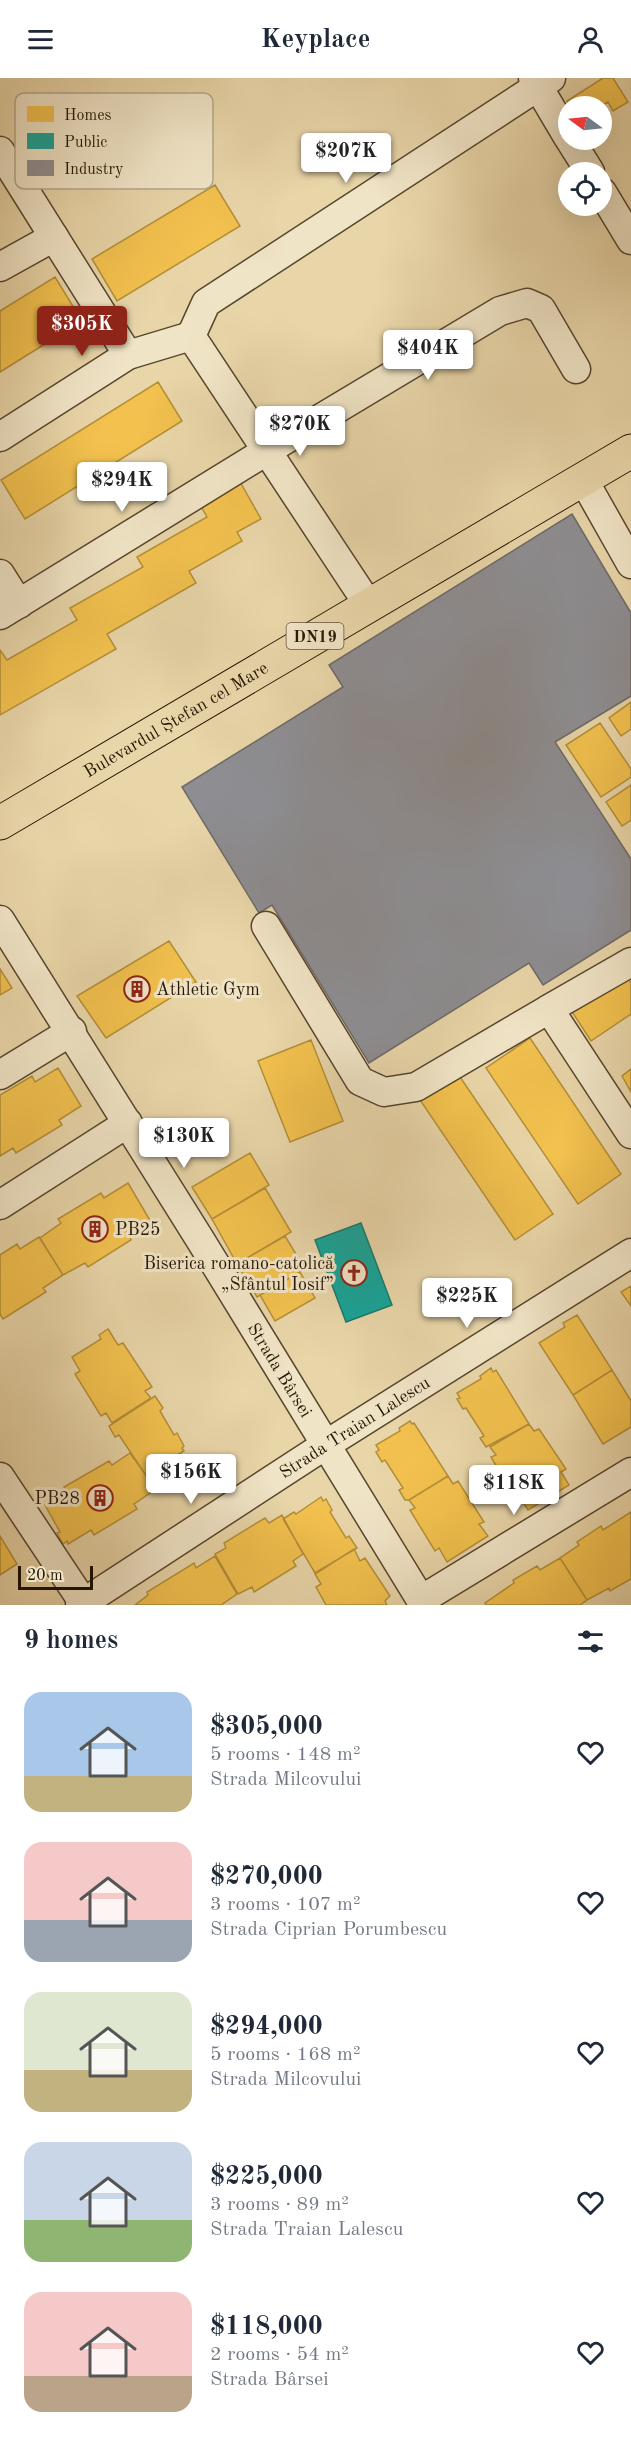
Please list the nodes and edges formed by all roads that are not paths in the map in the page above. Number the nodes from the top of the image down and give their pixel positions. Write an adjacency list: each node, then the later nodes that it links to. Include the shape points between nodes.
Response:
1 (540, 81): 2 (street); 10 (street, via 206,303)
2 (558, 116)
3 (0, 151): 4 (street)
4 (15, 175)
5 (24, 189): 7 (street)
6 (612, 209): 8 (street)
7 (54, 237): 9 (street); 11 (street)
8 (631, 240)
9 (0, 267)
10 (191, 336): 11 (street); 14 (street)
11 (128, 355): 13 (street)
12 (576, 369): 14 (street, via 541,309 527,303 500,311)
13 (0, 437)
14 (268, 450): 19 (street); 20 (street)
15 (631, 451): 16 (main road, Bulevardul Ștefan cel Mare / DN19)
16 (583, 479): 17 (street); 19 (main road, Bulevardul Ștefan cel Mare / DN19)
17 (631, 564)
18 (0, 574): 20 (street)
19 (368, 604): 21 (main road, Bulevardul Ștefan cel Mare / DN19)
20 (9, 610)
21 (0, 823)
22 (0, 920): 26 (street, Strada Bârsei)
23 (266, 926): 25 (street, via 360,1081 384,1092 416,1086)
24 (631, 962): 25 (street)
25 (549, 1009): 29 (street)
26 (72, 1031): 27 (street); 28 (street, Strada Bârsei)
27 (0, 1075)
28 (129, 1124): 30 (street); 32 (street, Strada Bârsei)
29 (631, 1134)
30 (0, 1205)
31 (631, 1253): 32 (street, Strada Traian Lalescu)
32 (327, 1444): 35 (street, Strada Bârsei); 36 (street, Strada Traian Lalescu)
33 (631, 1472): 35 (street)
34 (0, 1477): 36 (street)
35 (423, 1602)
36 (83, 1604)

